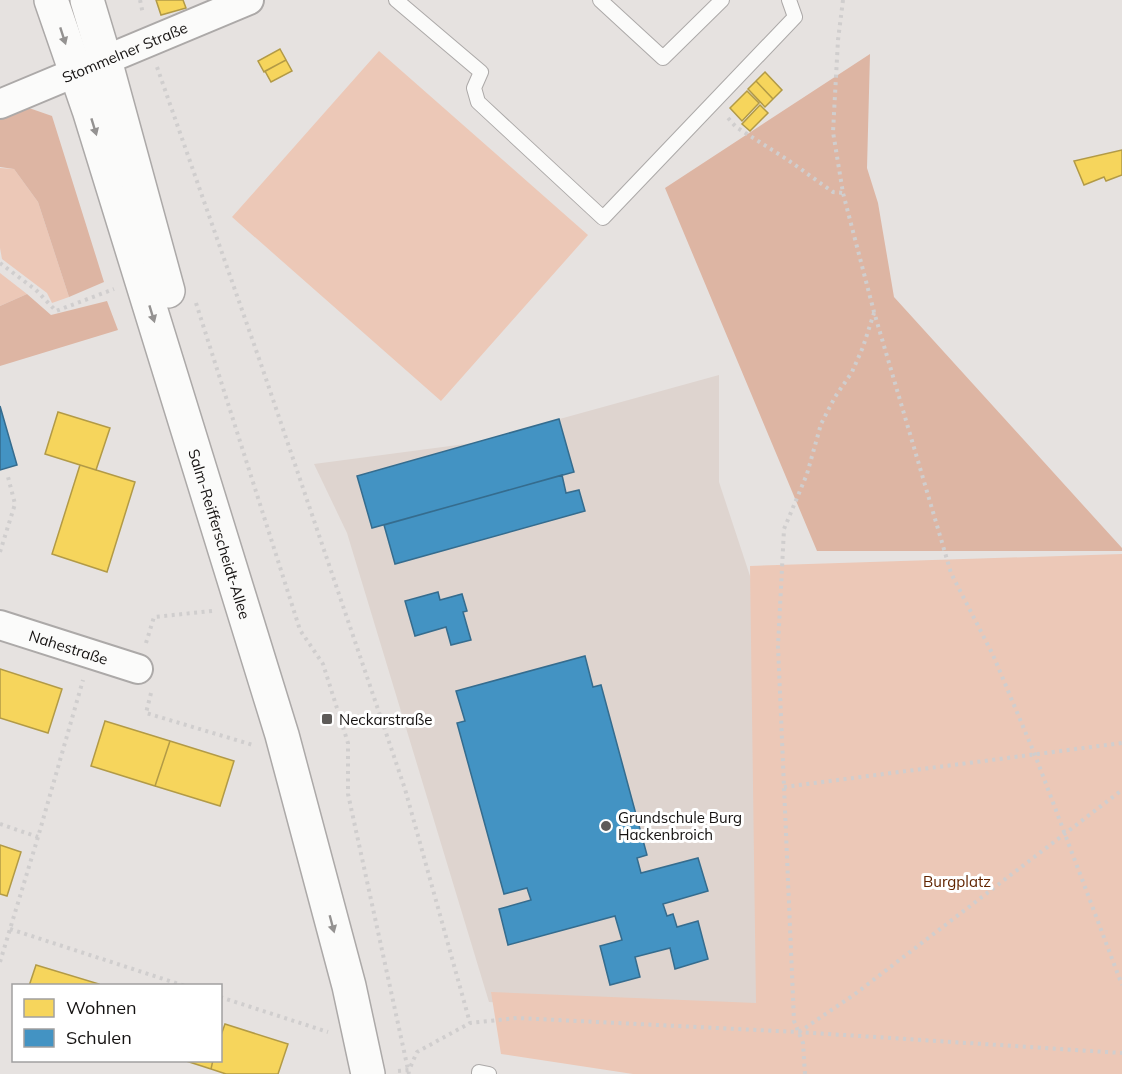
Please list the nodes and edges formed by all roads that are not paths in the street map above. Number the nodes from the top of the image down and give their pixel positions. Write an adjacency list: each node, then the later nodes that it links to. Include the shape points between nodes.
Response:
1 (51, 0): 9 (street, Salm-Reifferscheidt-Allee, one-way to 9)
2 (87, 0): 8 (street, Salm-Reifferscheidt-Allee)
3 (249, 0): 8 (street, Stommelner Straße)
4 (396, 0): 7 (lane, via 481,72 474,88 478,102 603,218 795,17)
5 (600, 0): 6 (lane, via 663,58)
6 (722, 0)
7 (789, 0)
8 (105, 60): 9 (street, Stommelner Straße); 13 (street, Salm-Reifferscheidt-Allee, via 160,264 300,732)
9 (75, 72): 10 (street, Stommelner Straße); 13 (street, Salm-Reifferscheidt-Allee, one-way to 13, via 282,735 349,987)
10 (0, 104)
11 (0, 625): 12 (street, Nahestraße)
12 (138, 669)
13 (394, 1073)
14 (479, 1074): 15 (lane)
15 (489, 1074)

